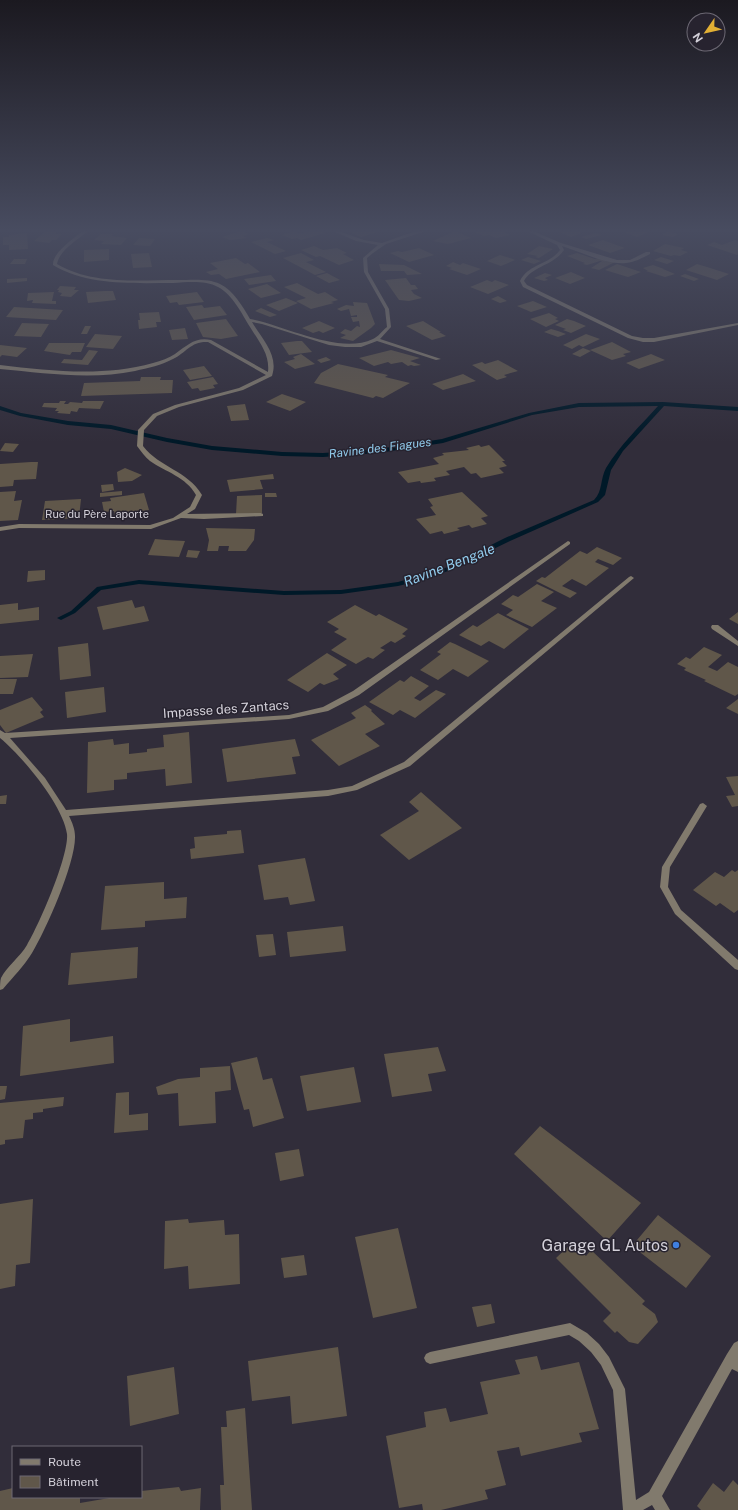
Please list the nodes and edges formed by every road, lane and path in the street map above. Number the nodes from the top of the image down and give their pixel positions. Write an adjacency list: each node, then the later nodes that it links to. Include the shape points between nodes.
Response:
1 (234, 301): 4 (street)
2 (383, 301): 6 (street, via 387,309 389,327)
3 (555, 301): 5 (street, via 630,337 644,340)
4 (248, 320): 6 (street, via 271,324 332,344 353,346); 9 (street, via 268,350 272,364)
5 (738, 324)
6 (376, 339): 7 (street)
7 (438, 358)
8 (0, 367): 9 (street, via 73,373 130,370 173,358 192,343 209,341)
9 (270, 375): 11 (street, Rue du Père Laporte, via 241,389 177,406 154,415 141,430 140,446 152,459 196,488 199,495 193,508)
10 (261, 515): 11 (street)
11 (179, 516): 12 (street, Rue du Père Laporte, via 151,527 19,526)
12 (0, 529)
13 (568, 543): 17 (street, Impasse des Zantacs, via 356,693 325,709 289,718)
14 (631, 578): 19 (street, via 407,764 379,778 354,788 328,793)
15 (715, 627): 16 (street)
16 (738, 644)
17 (1, 734): 19 (street, via 40,777)
18 (703, 806): 20 (street, via 666,867 664,887 678,912)
19 (65, 813): 21 (street, via 71,836 66,860 50,906 30,949)
20 (738, 966)
21 (0, 986)
22 (736, 1357): 24 (street)
23 (430, 1358): 25 (street, via 570,1329 583,1337 605,1361 619,1389)
24 (654, 1497): 25 (street); 26 (street)
25 (630, 1510)
26 (663, 1510)

